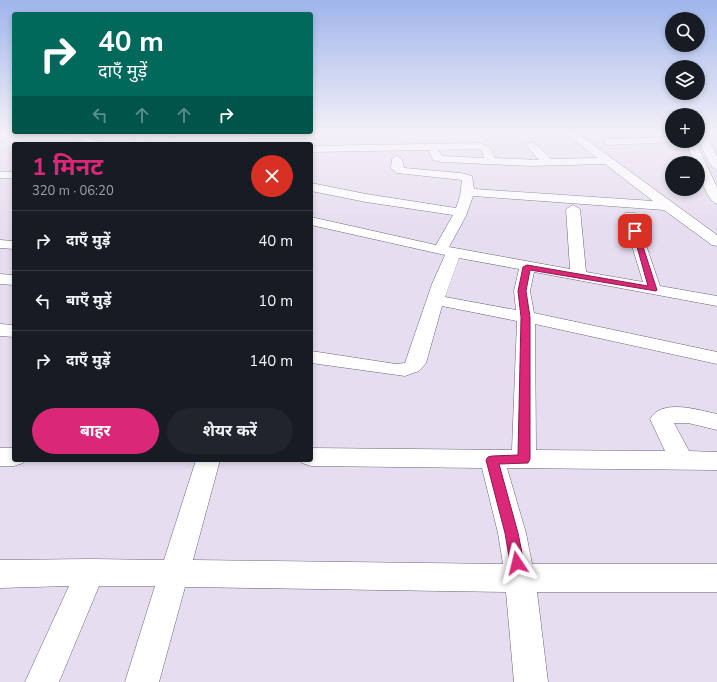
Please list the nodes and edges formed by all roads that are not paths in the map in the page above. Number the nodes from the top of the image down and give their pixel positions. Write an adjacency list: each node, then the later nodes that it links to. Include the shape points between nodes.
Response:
1 (397, 164): 8 (street, via 401,171 466,176)
2 (609, 164): 10 (street)
3 (705, 171): 6 (street)
4 (0, 175): 5 (street)
5 (12, 175)
6 (714, 186): 9 (street)
7 (313, 187): 12 (street)
8 (468, 192): 10 (street); 12 (street)
9 (717, 200)
10 (667, 206): 16 (street)
11 (573, 209): 21 (street)
12 (460, 212): 19 (street)
13 (630, 216): 24 (street)
14 (317, 222): 15 (street); 19 (street)
15 (313, 231)
16 (717, 242)
17 (0, 244): 18 (street)
18 (12, 245)
19 (447, 252): 20 (street); 25 (street)
20 (527, 267): 21 (street); 27 (street, via 522,291)
21 (578, 276): 24 (street)
22 (0, 279): 23 (street)
23 (12, 280)
24 (653, 290): 26 (street)
25 (435, 300): 27 (street); 30 (street, via 416,363 412,367 396,370)
26 (717, 301)
27 (526, 317): 31 (street); 36 (street)
28 (0, 330): 29 (street)
29 (12, 331)
30 (313, 357)
31 (717, 358)
32 (717, 422): 38 (street, via 672,414 661,419)
33 (12, 457): 35 (street)
34 (313, 457): 37 (street)
35 (0, 458)
36 (524, 459): 37 (street); 38 (street)
37 (492, 460): 44 (street, via 512,533)
38 (682, 461): 39 (street)
39 (717, 461)
40 (207, 462): 42 (street)
41 (90, 572): 42 (street); 43 (street); 46 (street)
42 (175, 573): 44 (street); 47 (street)
43 (0, 574)
44 (520, 578): 45 (street); 48 (street)
45 (717, 578)
46 (42, 682)
47 (142, 682)
48 (531, 682)

